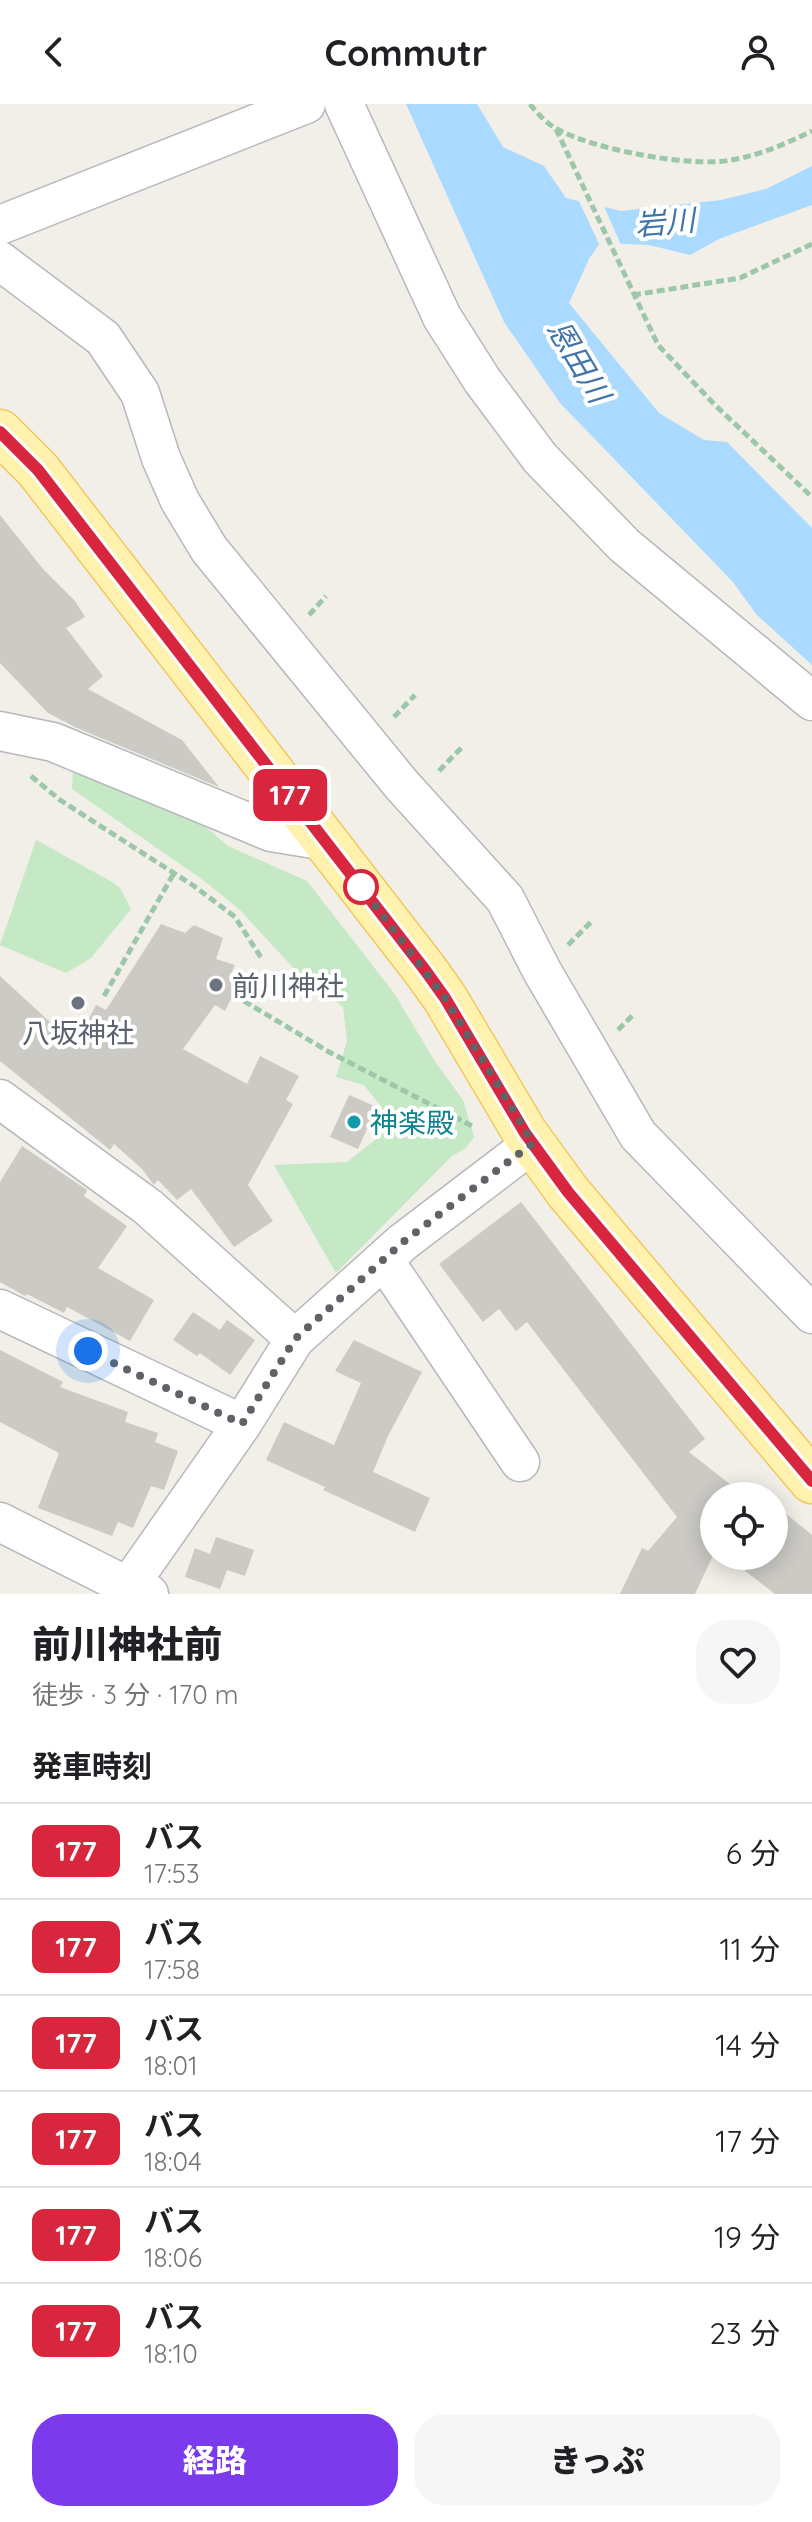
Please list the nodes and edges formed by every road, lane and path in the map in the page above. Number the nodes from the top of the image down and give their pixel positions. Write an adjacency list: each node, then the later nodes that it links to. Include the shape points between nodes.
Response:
1 (306, 104): 6 (street)
2 (344, 104): 12 (street, via 442,317 540,458 624,545)
3 (530, 104): 4 (path)
4 (556, 129): 5 (path, via 611,149 682,161 728,161 771,151); 9 (path)
5 (812, 131)
6 (0, 225)
7 (812, 244): 9 (path, via 740,278)
8 (0, 261): 24 (street, via 103,338 140,393 180,501 209,549 401,784 505,899 638,1135)
9 (633, 295): 11 (path, via 658,345)
10 (0, 432): 14 (main road, via 38,470)
11 (812, 497)
12 (812, 701)
13 (2, 731): 14 (street, via 53,742 271,832); 15 (path, via 12,761)
14 (326, 841): 21 (main road, via 445,998)
15 (174, 873): 16 (path, via 235,917); 17 (path)
16 (262, 959)
17 (104, 996)
18 (244, 1001): 20 (path)
19 (0, 1099): 25 (street, via 148,1207)
20 (464, 1122)
21 (533, 1143): 22 (street); 28 (main road, via 568,1192)
22 (384, 1260): 25 (street); 27 (street)
23 (0, 1309): 26 (street)
24 (812, 1314)
25 (295, 1339): 26 (street)
26 (242, 1424): 30 (street)
27 (520, 1462)
28 (812, 1481)
29 (0, 1522): 30 (street)
30 (134, 1592)

